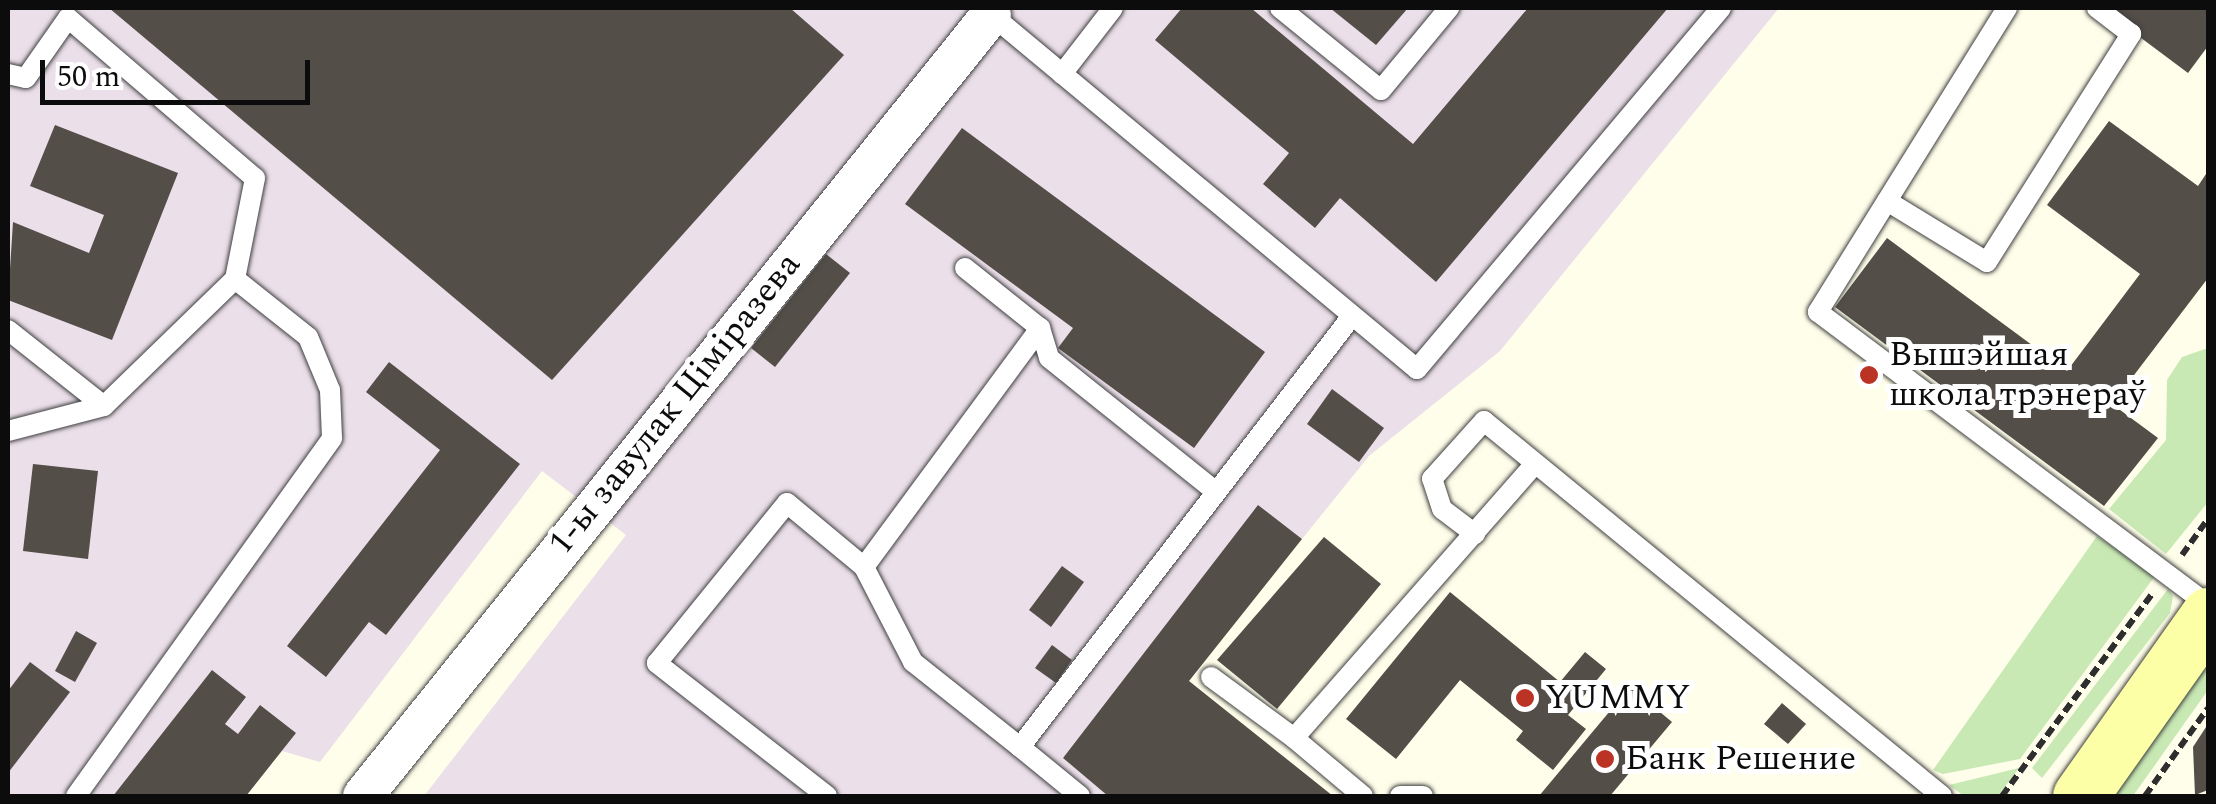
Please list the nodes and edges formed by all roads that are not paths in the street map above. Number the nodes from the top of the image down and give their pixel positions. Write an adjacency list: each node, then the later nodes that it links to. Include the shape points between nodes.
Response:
1 (1113, 8): 9 (lane)
2 (1280, 8): 3 (lane, via 1380,90)
3 (1449, 8)
4 (1721, 8): 13 (lane, via 1417,369)
5 (2007, 8): 10 (lane)
6 (2096, 8): 10 (lane, via 2131,34 1987,262)
7 (987, 11): 9 (lane); 28 (street, 1-ы завулак Ціміразева)
8 (8, 74): 12 (lane, via 26,78 68,18 255,178)
9 (1062, 74): 13 (lane)
10 (1887, 200): 22 (lane, via 1818,312)
11 (965, 268): 14 (lane)
12 (234, 279): 16 (lane); 27 (lane, via 308,337 330,390 332,438)
13 (1352, 316): 19 (lane)
14 (1040, 328): 19 (lane, via 1049,358); 21 (lane)
15 (8, 330): 16 (lane)
16 (104, 406): 17 (lane)
17 (8, 431)
18 (1535, 464): 20 (lane); 20 (lane, via 1484,421 1432,479 1442,508); 34 (lane)
19 (1216, 492): 26 (lane)
20 (1475, 534): 25 (lane)
21 (864, 567): 26 (lane, via 913,662); 29 (lane, via 786,503 658,663)
22 (2208, 605)
23 (2208, 615): 35 (street)
24 (1211, 677): 25 (lane)
25 (1294, 738): 31 (lane)
26 (1020, 747): 30 (lane)
27 (76, 796)
28 (364, 796)
29 (826, 796)
30 (1080, 796)
31 (1363, 796)
32 (1400, 796): 33 (lane)
33 (1423, 796)
34 (1942, 796)
35 (2080, 796)

